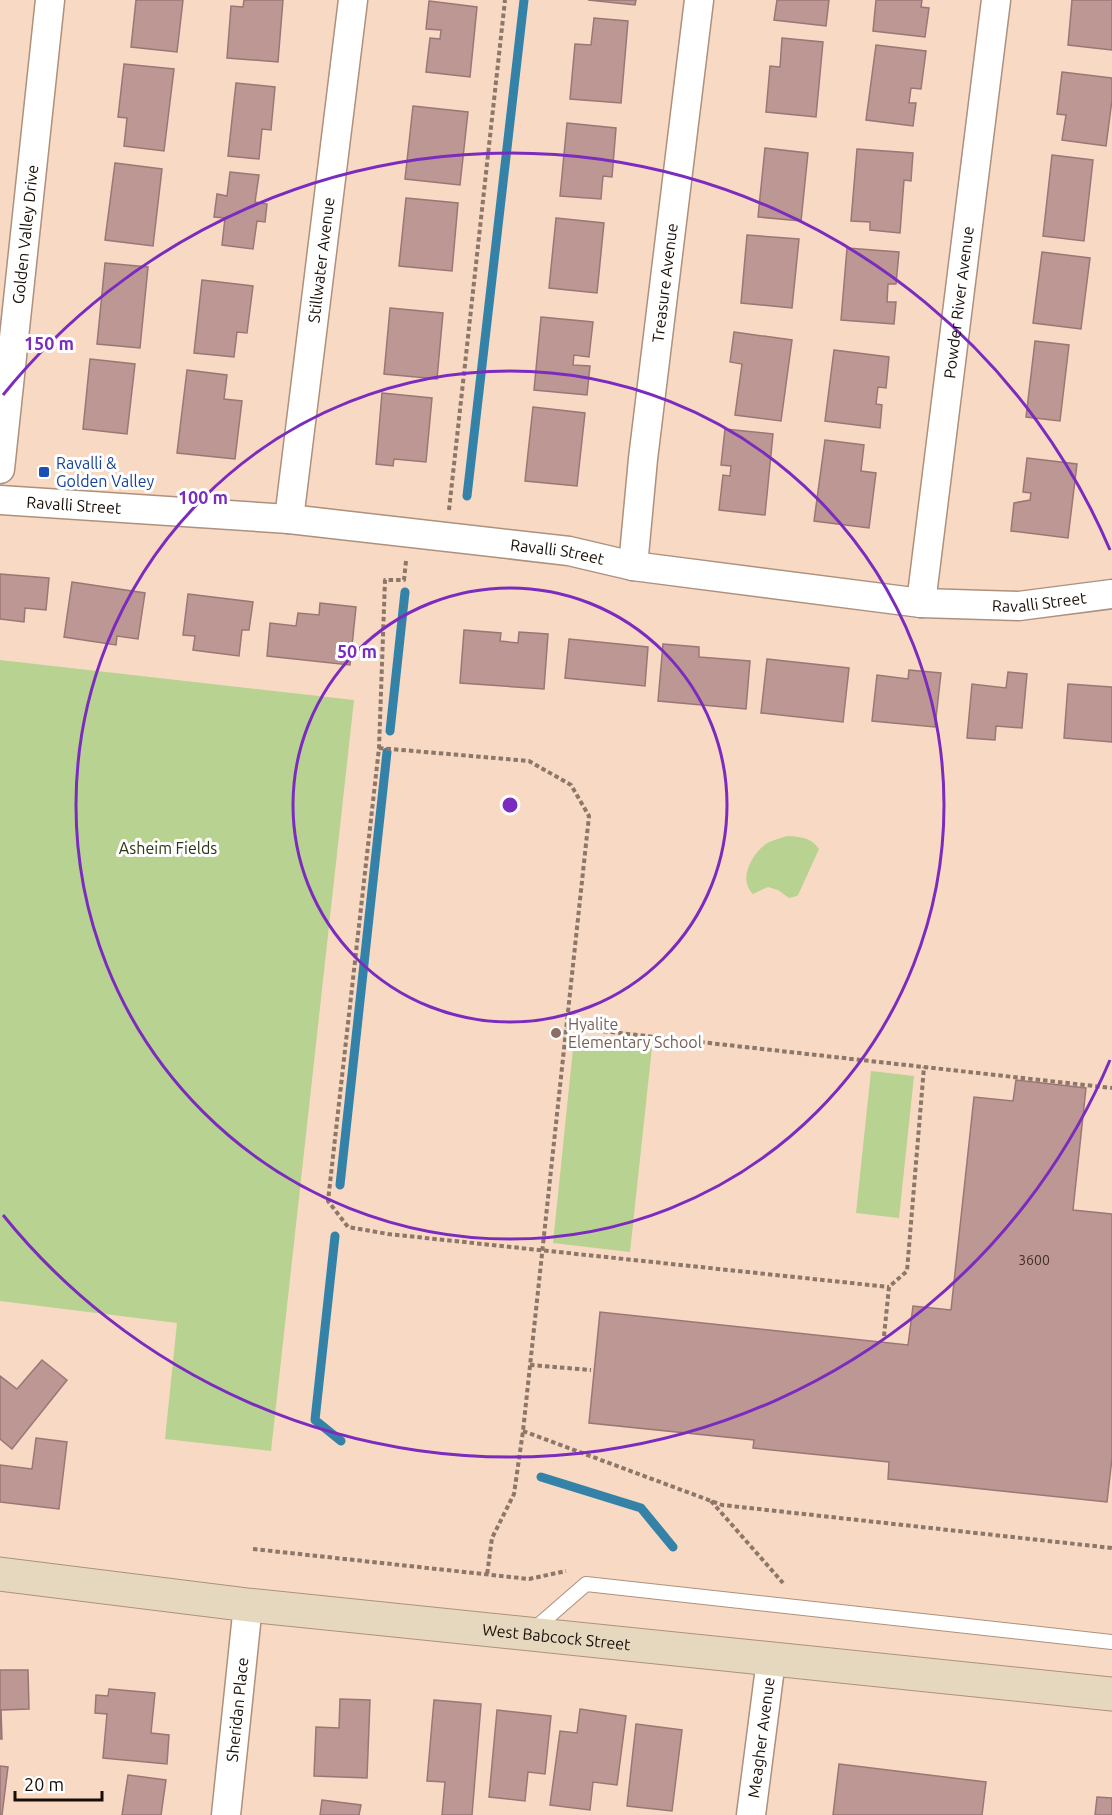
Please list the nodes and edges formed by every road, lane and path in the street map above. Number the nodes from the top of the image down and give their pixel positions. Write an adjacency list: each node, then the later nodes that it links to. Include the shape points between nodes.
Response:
1 (50, 0): 6 (street, Golden Valley Drive)
2 (353, 0): 9 (street, Stillwater Avenue)
3 (506, 0): 8 (path)
4 (699, 0): 10 (street, Treasure Avenue)
5 (996, 0): 13 (street, Powder River Avenue)
6 (0, 469)
7 (0, 500): 9 (street, Ravalli Street)
8 (449, 511)
9 (289, 519): 10 (street, Ravalli Street, via 569,551)
10 (633, 566): 13 (street, Ravalli Street)
11 (404, 580): 14 (path, via 385,580)
12 (1112, 594): 13 (street, Ravalli Street, via 1019,606)
13 (921, 603)
14 (379, 748): 15 (path, via 530,761 571,785 589,816); 18 (path, via 328,1201 348,1227)
15 (566, 1027): 16 (path); 18 (path)
16 (924, 1067): 17 (path); 19 (path, via 907,1271)
17 (1112, 1088)
18 (542, 1249): 19 (path); 21 (path)
19 (889, 1287): 20 (path)
20 (884, 1336)
21 (530, 1365): 22 (path); 23 (path)
22 (591, 1370)
23 (523, 1431): 24 (path); 27 (path, via 514,1494 492,1539)
24 (710, 1501): 25 (path); 28 (path)
25 (1112, 1548)
26 (0, 1574): 29 (street, West Babcock Street)
27 (487, 1575)
28 (788, 1588)
29 (248, 1605): 30 (street, West Babcock Street); 34 (street, Sheridan Place)
30 (528, 1634): 31 (lane, via 586,1584); 32 (street, West Babcock Street)
31 (1112, 1642)
32 (771, 1660): 33 (street, West Babcock Street); 35 (street, Meagher Avenue)
33 (1112, 1694)
34 (226, 1815)
35 (751, 1815)

